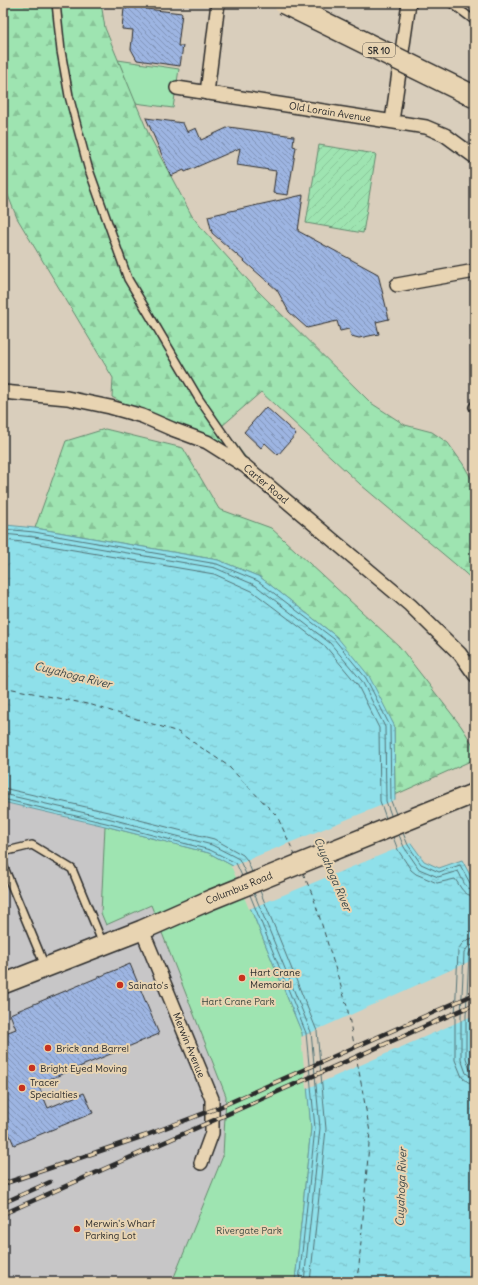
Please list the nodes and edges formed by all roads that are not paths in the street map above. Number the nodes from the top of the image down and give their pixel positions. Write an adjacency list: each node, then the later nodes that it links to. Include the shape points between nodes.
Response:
1 (56, 3): 17 (lane, via 69,96 88,167 128,279 199,398)
2 (218, 3): 8 (street)
3 (284, 3): 9 (main road, SR 10, bridge)
4 (409, 3): 10 (street)
5 (451, 3): 6 (lane)
6 (475, 22)
7 (177, 88): 8 (street, Old Lorain Avenue)
8 (207, 93): 10 (street, Old Lorain Avenue)
9 (475, 97)
10 (392, 121): 11 (street, Old Lorain Avenue, via 426,127 445,135)
11 (475, 157)
12 (475, 271): 13 (street)
13 (397, 285)
14 (3, 392): 17 (street, Carter Road, via 67,398 142,416 207,442)
15 (475, 404): 16 (lane, via 472,407)
16 (475, 409)
17 (245, 466): 18 (street, Carter Road, via 410,605)
18 (460, 654): 19 (street); 20 (street, Carter Road)
19 (475, 665)
20 (475, 675)
21 (467, 796): 24 (street, Columbus Road)
22 (3, 852): 25 (lane, via 32,845 72,869)
23 (3, 865): 26 (lane)
24 (142, 930): 25 (street, Columbus Road); 28 (street, Merwin Avenue, via 212,1099 212,1133)
25 (103, 945): 26 (street, Columbus Road)
26 (45, 967): 27 (street, Columbus Road)
27 (3, 984)
28 (201, 1163)

